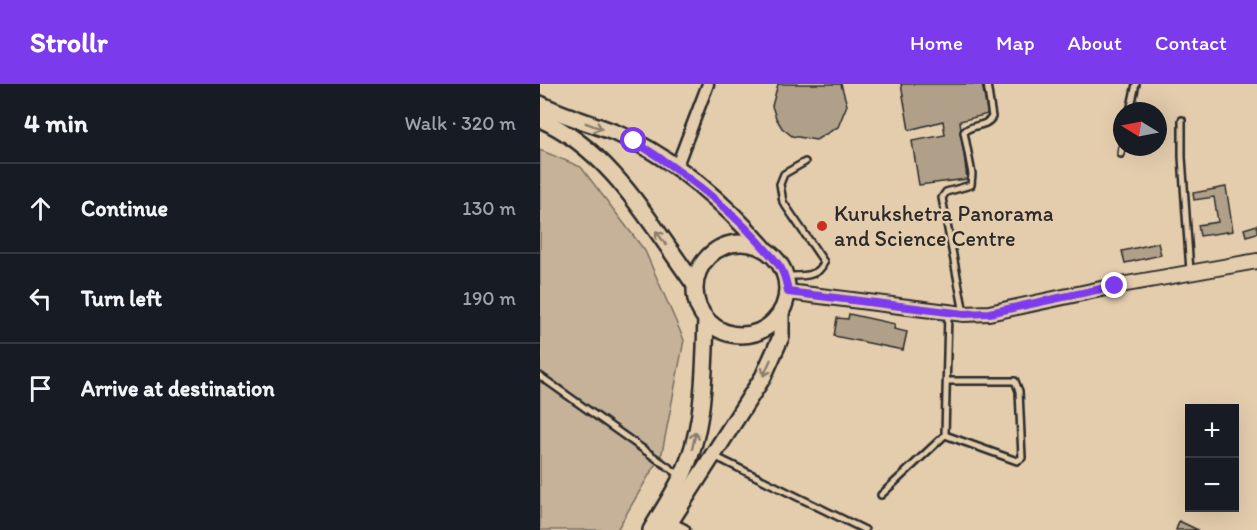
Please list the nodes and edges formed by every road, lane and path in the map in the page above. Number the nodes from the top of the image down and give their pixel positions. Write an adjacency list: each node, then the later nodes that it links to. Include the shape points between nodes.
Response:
1 (708, 84): 9 (street)
2 (987, 84): 18 (lane, via 992,117 964,132 973,181 968,187 946,192 942,198)
3 (1136, 84): 4 (lane)
4 (1132, 102)
5 (540, 104): 9 (main road, one-way to 9, via 634,141)
6 (540, 119): 14 (main road, one-way to 6, via 608,165 582,142)
7 (1182, 120): 12 (lane)
8 (805, 162): 13 (lane, via 784,174 780,193 824,262 812,274)
9 (676, 168): 10 (main road, via 734,214)
10 (764, 248): 13 (main road, via 776,258); 14 (main road, via 745,242 727,245 711,254 699,270)
11 (1257, 261): 12 (main road)
12 (1190, 273): 18 (main road, via 989,313)
13 (786, 276): 15 (main road)
14 (695, 285): 19 (main road, via 697,302)
15 (788, 292): 16 (main road); 17 (main road)
16 (781, 312): 19 (main road, via 756,333 738,335 724,332); 23 (main road, one-way to 23, via 781,337 763,377)
17 (948, 313): 18 (main road); 21 (lane)
18 (964, 314)
19 (706, 319): 24 (main road, one-way to 19, via 703,395)
20 (540, 376): 24 (lane)
21 (947, 381): 22 (lane); 22 (lane, via 1015,381 1019,391 1022,458 1017,461)
22 (945, 435): 25 (lane)
23 (713, 455): 26 (main road); 29 (lane)
24 (682, 477): 27 (main road)
25 (881, 495)
26 (668, 527): 28 (street)
27 (651, 530)
28 (684, 530)
29 (864, 530)

